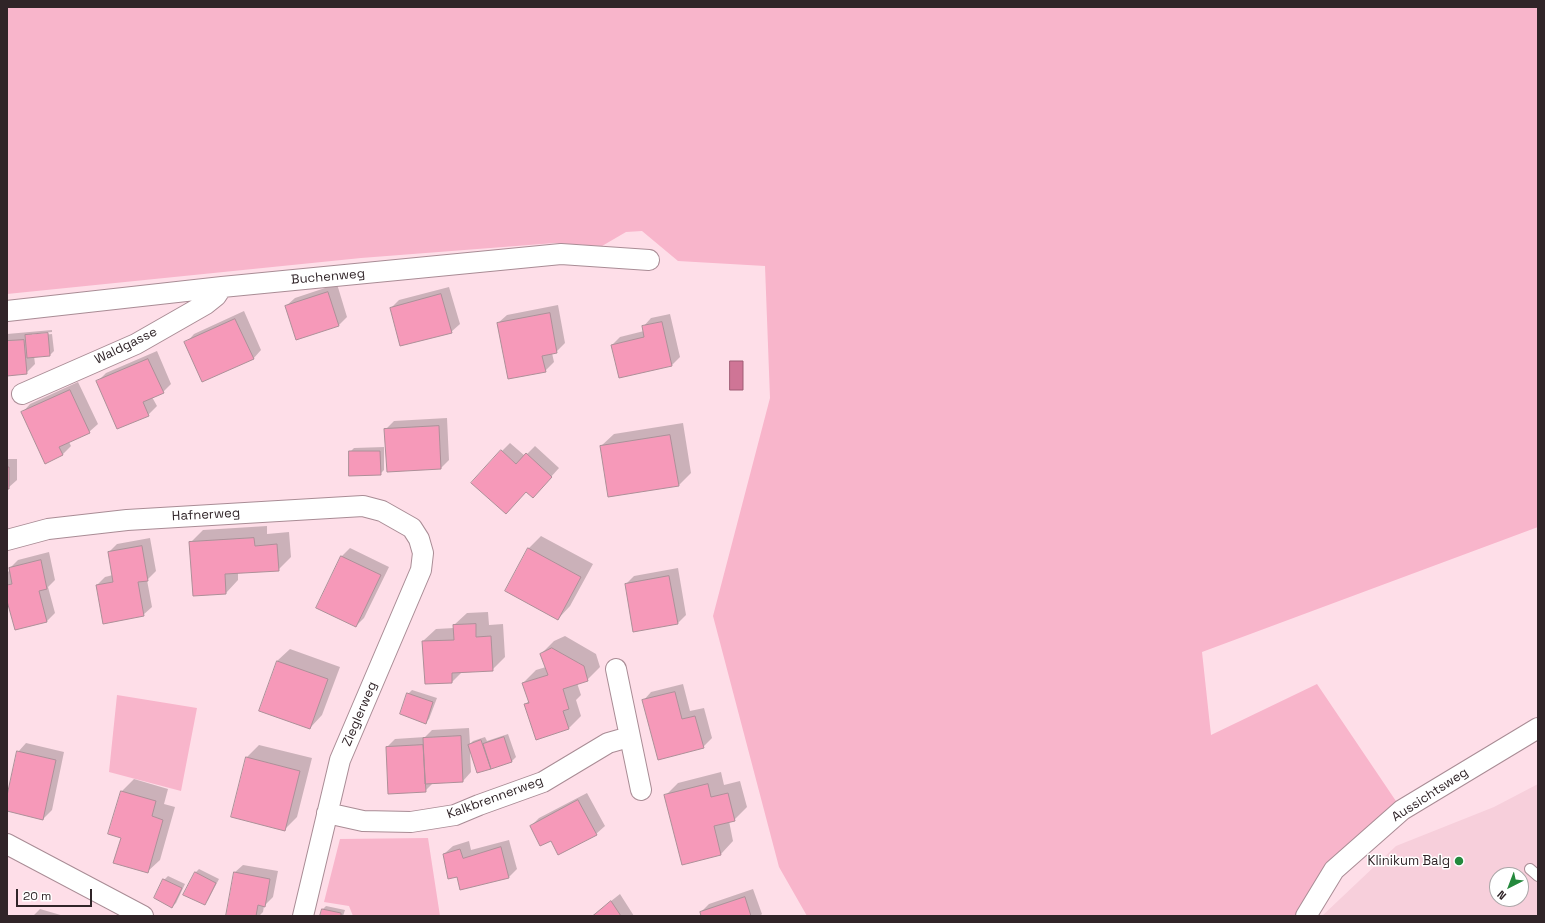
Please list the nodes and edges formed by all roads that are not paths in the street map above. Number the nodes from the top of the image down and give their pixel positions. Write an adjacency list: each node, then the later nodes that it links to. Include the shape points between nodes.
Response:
1 (649, 260): 2 (street, Buchenweg, via 561,254)
2 (222, 287): 3 (street, Buchenweg); 4 (street, Waldgasse, via 206,304 136,344)
3 (7, 311)
4 (22, 394)
5 (404, 523): 6 (street, Hafnerweg, via 382,511 363,506 127,520 48,529); 11 (street, Zieglerweg, via 412,528 419,538 423,553 421,570 340,760)
6 (7, 540)
7 (616, 669): 9 (street)
8 (1538, 728): 15 (street, Aussichtsweg, via 1402,810 1334,870)
9 (629, 737): 10 (street); 11 (street, Kalkbrennerweg, via 608,743 543,782 455,815 411,822 363,821)
10 (641, 790)
11 (327, 813): 14 (street, Zieglerweg)
12 (7, 844): 13 (street)
13 (143, 916)
14 (303, 916)
15 (1306, 916)

